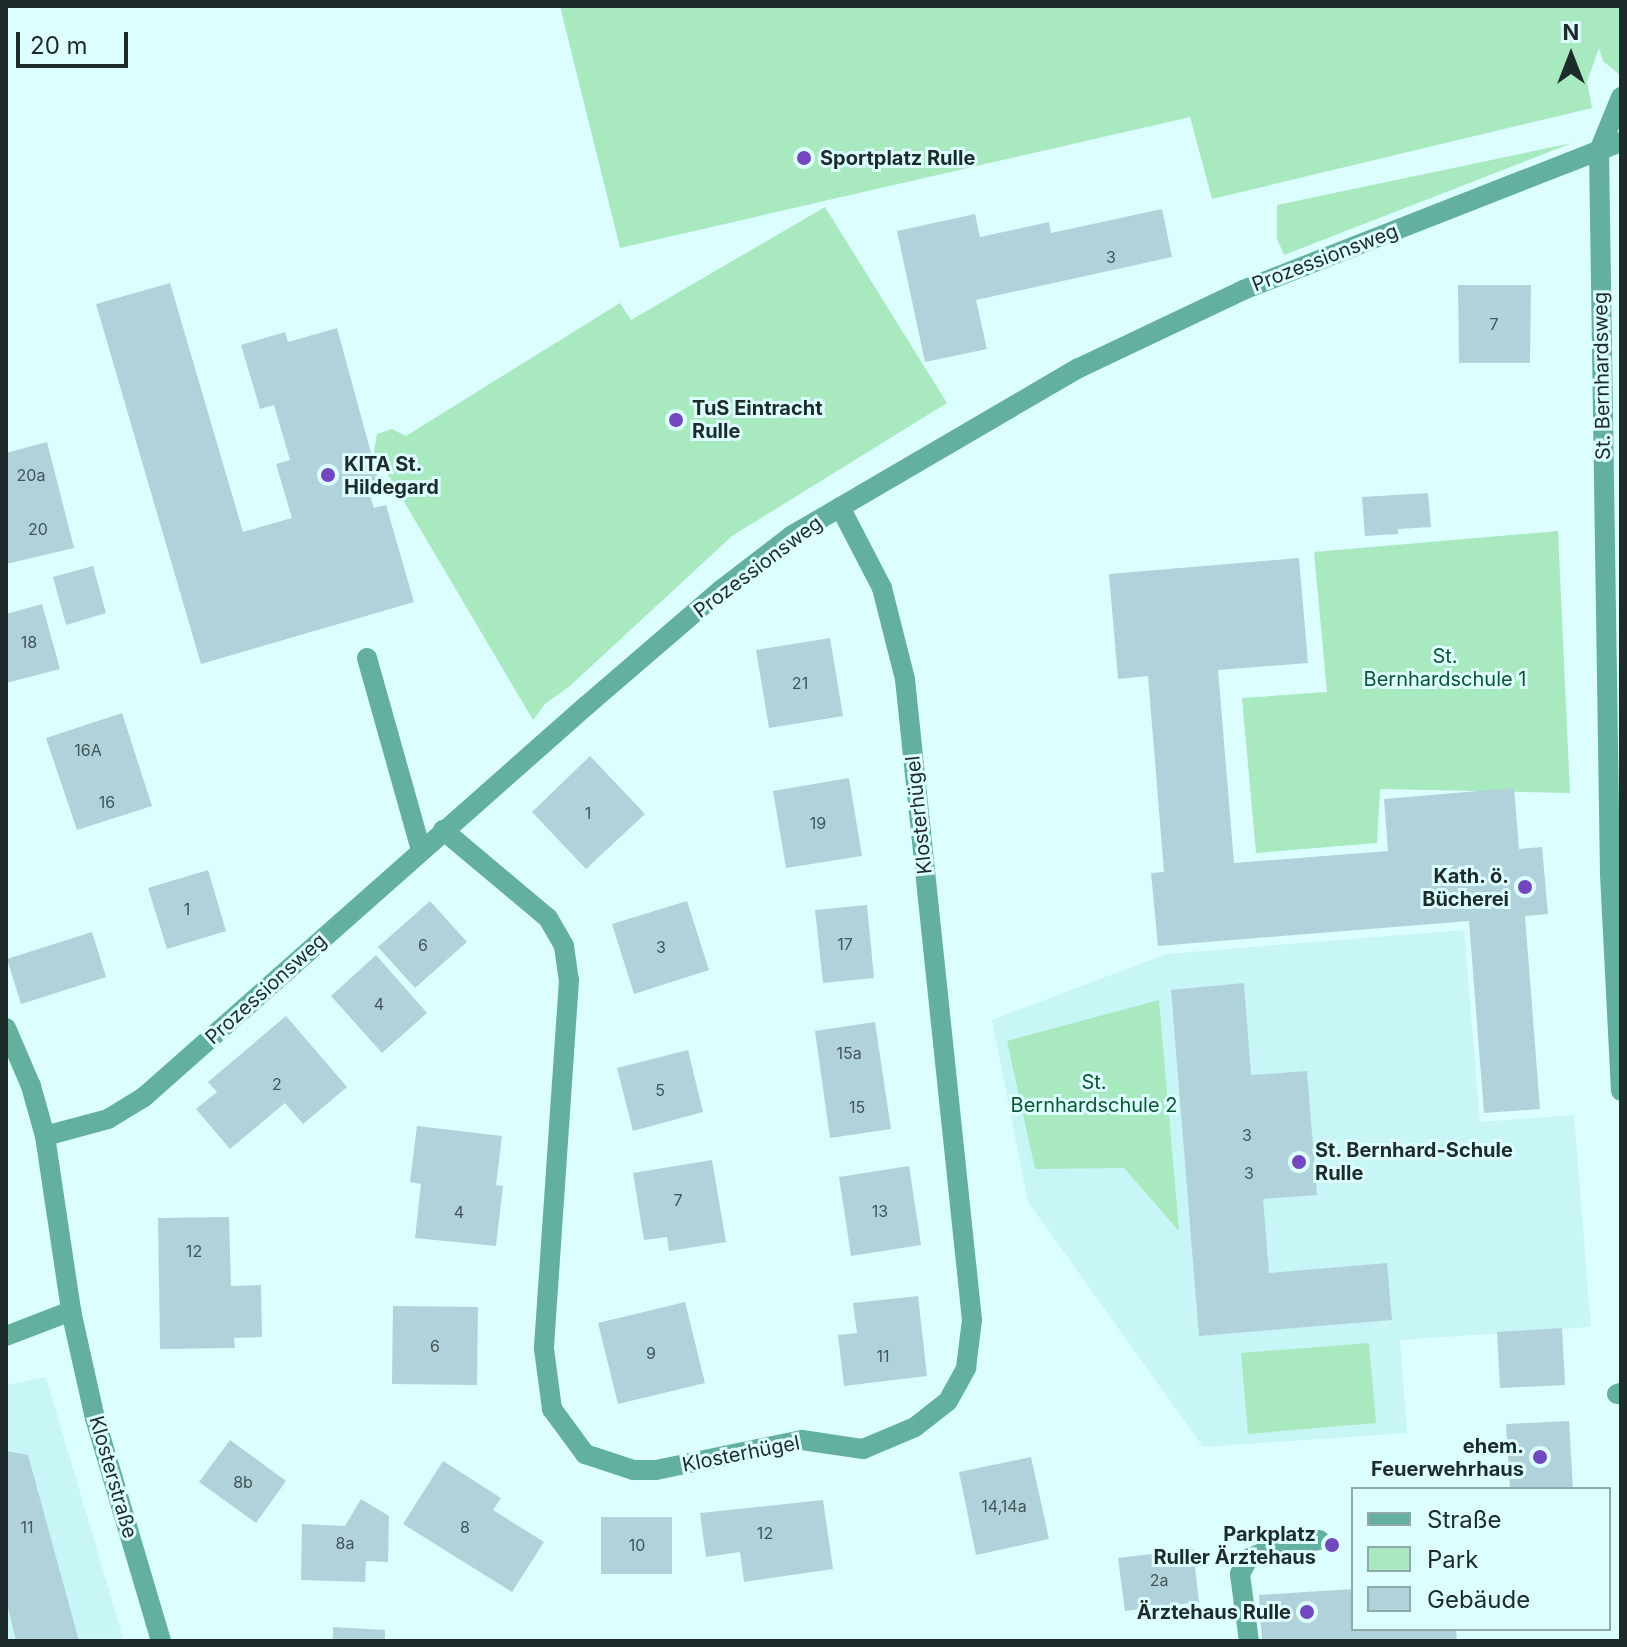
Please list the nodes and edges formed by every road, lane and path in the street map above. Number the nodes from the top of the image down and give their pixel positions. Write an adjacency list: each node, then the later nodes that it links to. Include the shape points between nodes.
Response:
1 (1621, 97): 3 (street, St. Bernhardsweg)
2 (1621, 142): 3 (street, Prozessionsweg)
3 (1599, 151): 4 (street, Prozessionsweg, via 1243,290 1079,368); 9 (street, St. Bernhardsweg, via 1610,874)
4 (840, 507): 6 (street, Prozessionsweg, via 791,536 721,590); 6 (street, Klosterhügel, via 882,588 905,679 972,1320 966,1368 948,1401 915,1427 863,1449 802,1440 656,1470 633,1470 585,1454 552,1409 544,1349 569,980 564,946 548,918)
5 (367, 658): 7 (street)
6 (443, 830): 7 (street, Prozessionsweg)
7 (421, 850): 10 (street, Prozessionsweg, via 144,1097 108,1119)
8 (6, 1028): 10 (street, Klosterstraße)
9 (1621, 1089)
10 (45, 1136): 11 (street, Klosterstraße)
11 (71, 1311): 12 (street); 14 (street, Klosterstraße, via 95,1418)
12 (6, 1336)
13 (1319, 1540): 15 (street, via 1273,1548 1248,1559 1240,1574)
14 (161, 1641)
15 (1249, 1641)

